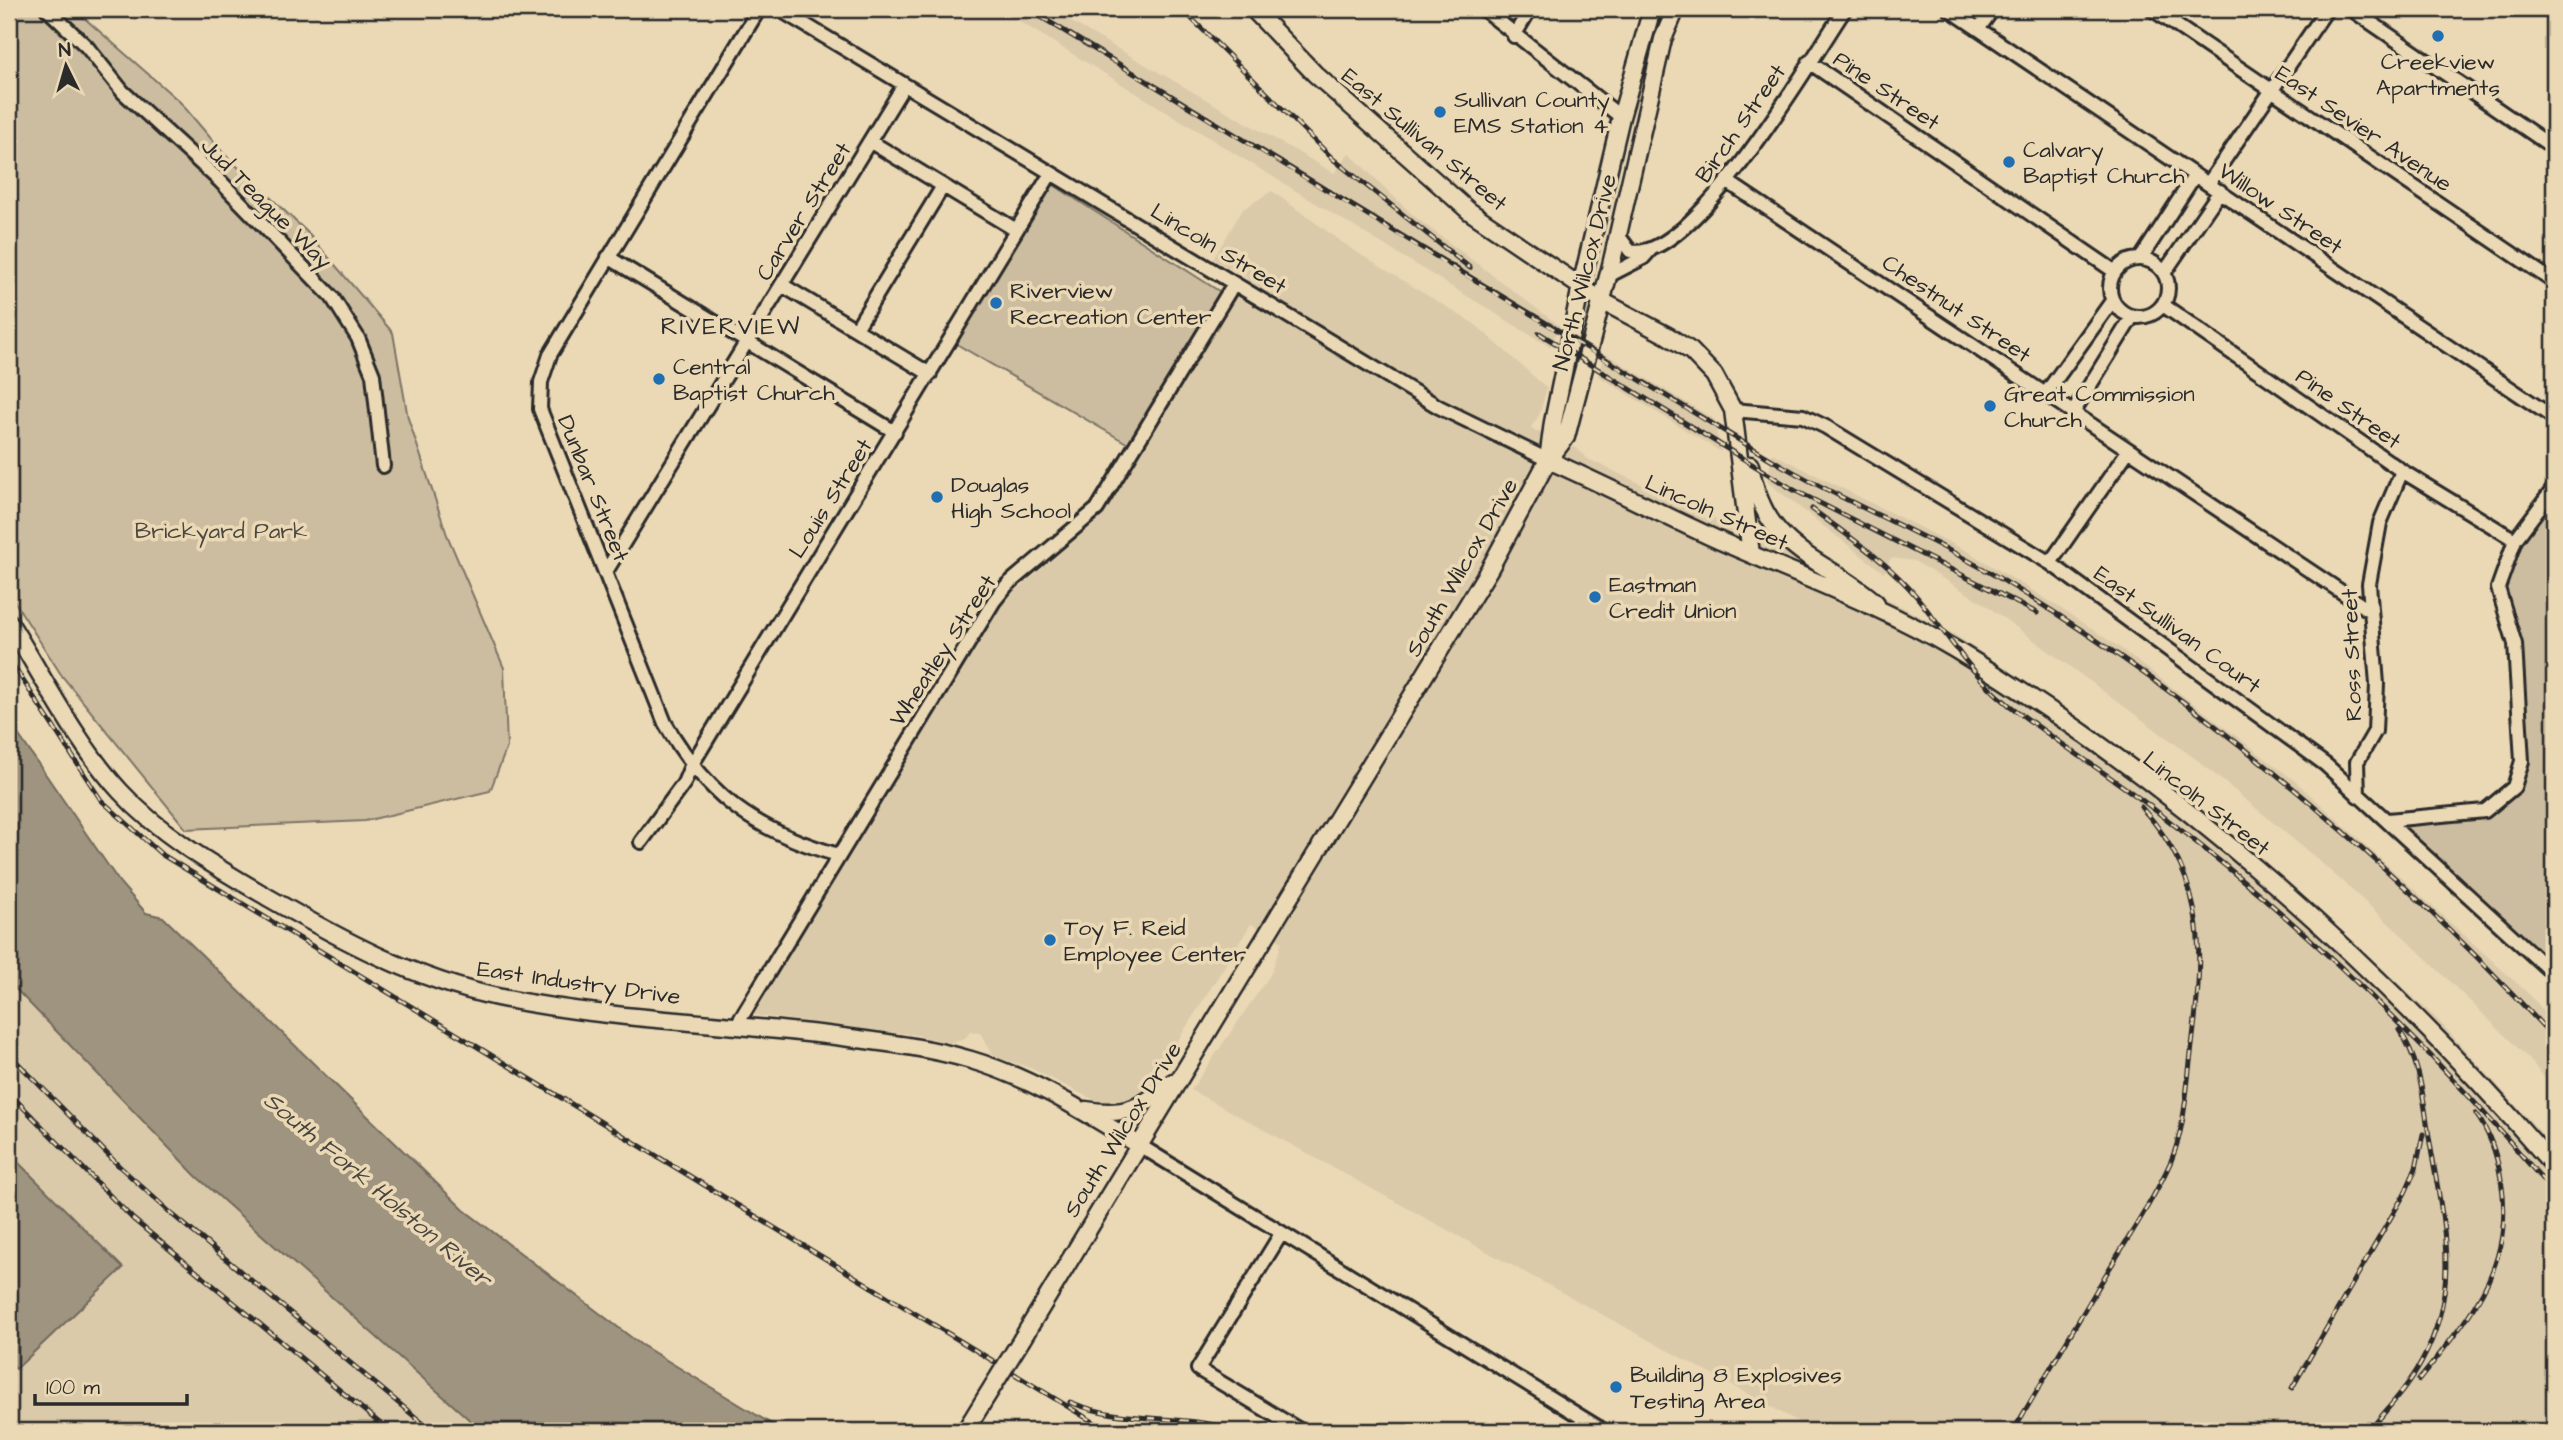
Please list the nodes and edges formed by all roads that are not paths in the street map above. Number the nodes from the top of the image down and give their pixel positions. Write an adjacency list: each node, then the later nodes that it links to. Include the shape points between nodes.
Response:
1 (47, 9): 55 (street, Jud Teague Way, via 87,47 123,93 219,180 332,298 358,338 373,375)
2 (759, 9): 32 (street, Dunbar Street)
3 (779, 9): 18 (street, Lincoln Street)
4 (1253, 9): 40 (main road, East Sullivan Street, via 1315,74 1460,203)
5 (1483, 9): 16 (street)
6 (1530, 9): 16 (street)
7 (1652, 9): 20 (main road, North Wilcox Drive)
8 (1676, 9): 21 (main road, North Wilcox Drive, via 1663,39)
9 (1846, 9): 17 (street, Birch Street)
10 (1949, 9): 15 (street, Willow Street)
11 (1993, 9): 15 (street)
12 (2152, 9): 19 (street, East Sevier Avenue)
13 (2327, 9): 19 (street)
14 (2351, 9): 23 (street)
15 (1979, 28): 25 (street, Willow Street)
16 (1514, 36): 20 (street)
17 (1809, 62): 26 (street, Birch Street); 34 (street, Pine Street)
18 (904, 85): 22 (street, Carver Street); 24 (street, Lincoln Street)
19 (2271, 91): 28 (street); 37 (street, East Sevier Avenue)
20 (1621, 117): 21 (main road); 40 (main road, North Wilcox Drive)
21 (1641, 131): 30 (main road, North Wilcox Drive)
22 (871, 142): 27 (street); 38 (street, Carver Street)
23 (2554, 148)
24 (1051, 173): 29 (street, Louis Street); 39 (street, Lincoln Street)
25 (2195, 175): 28 (street, Willow Street); 33 (street)
26 (1728, 182): 31 (street, Birch Street, via 1695,219); 48 (street, Chestnut Street)
27 (943, 186): 29 (street); 45 (street)
28 (2214, 187): 35 (street); 51 (street, Willow Street)
29 (1016, 230): 47 (street, Louis Street)
30 (1618, 236): 31 (street, via 1630,251); 36 (main road, North Wilcox Drive)
31 (1654, 247): 36 (street, Birch Street)
32 (608, 257): 46 (street); 61 (street, Dunbar Street, via 544,368 540,397 544,424)
33 (2141, 258): 34 (street); 35 (street)
34 (2114, 271): 42 (street, via 2109,285)
35 (2164, 273): 43 (street, via 2168,289)
36 (1608, 276): 41 (main road, North Wilcox Drive)
37 (2554, 282)
38 (782, 285): 45 (street); 46 (street, Carver Street)
39 (1233, 285): 54 (street, Lincoln Street, via 1439,407); 69 (street, Wheatley Street, via 1097,509 1007,584 994,601)
40 (1581, 286): 41 (main road); 54 (main road, South Wilcox Drive)
41 (1602, 301): 49 (main road, via 1691,351 1714,375); 54 (main road, North Wilcox Drive, via 1566,437)
42 (2112, 301): 44 (street); 48 (street)
43 (2163, 305): 44 (street, via 2150,315); 56 (street, Pine Street)
44 (2132, 317): 50 (street)
45 (856, 329): 47 (street)
46 (747, 343): 52 (street); 61 (street, Carver Street)
47 (930, 374): 52 (street, Louis Street)
48 (2046, 393): 50 (street, Chestnut Street)
49 (1733, 410): 59 (main road); 60 (street, East Sullivan Court, via 1803,416 1826,427); 63 (main road, via 1744,431 1755,486 1770,519 1812,561 1866,594)
50 (2074, 411): 53 (street, Chestnut Street)
51 (2554, 418)
52 (895, 432): 65 (street, Louis Street)
53 (2128, 451): 60 (street); 62 (street, Chestnut Street)
54 (1548, 460): 59 (main road, Lincoln Street); 72 (main road, South Wilcox Drive, via 1490,568)
55 (383, 466)
56 (2402, 471): 58 (street, Pine Street); 62 (street, Ross Street, via 2380,523 2369,584)
57 (2554, 488): 58 (street)
58 (2515, 540): 67 (street, via 2498,588 2515,644 2522,761 2514,787 2485,811)
59 (1751, 554): 63 (main road, Lincoln Street)
60 (2050, 563): 66 (street, East Sullivan Court, via 2326,765)
61 (605, 573): 65 (street, Dunbar Street, via 665,723)
62 (2370, 611): 66 (street, Ross Street, via 2378,684 2375,731 2357,762)
63 (1891, 616): 75 (main road, Lincoln Street, via 2034,701 2225,844 2377,978)
64 (9, 622): 71 (main road, East Industry Drive, via 120,791 162,829 309,921 392,964 495,996)
65 (691, 766): 68 (street, Louis Street); 69 (street, Dunbar Street, via 755,822 798,843)
66 (2358, 796): 67 (street, East Sullivan Court)
67 (2388, 820): 70 (street, East Sullivan Court)
68 (641, 842)
69 (838, 855): 71 (street, Wheatley Street)
70 (2551, 967)
71 (736, 1026): 73 (main road, East Industry Drive, via 887,1042 970,1059 1011,1073)
72 (1181, 1077): 73 (main road, via 1124,1113); 74 (main road, South Wilcox Drive)
73 (1078, 1108): 74 (main road, East Industry Drive)
74 (1139, 1146): 76 (street); 77 (main road, South Wilcox Drive, bridge)
75 (2554, 1166)
76 (1280, 1234): 78 (street, via 1198,1369); 79 (street)
77 (965, 1431)
78 (1301, 1431)
79 (1604, 1431)

